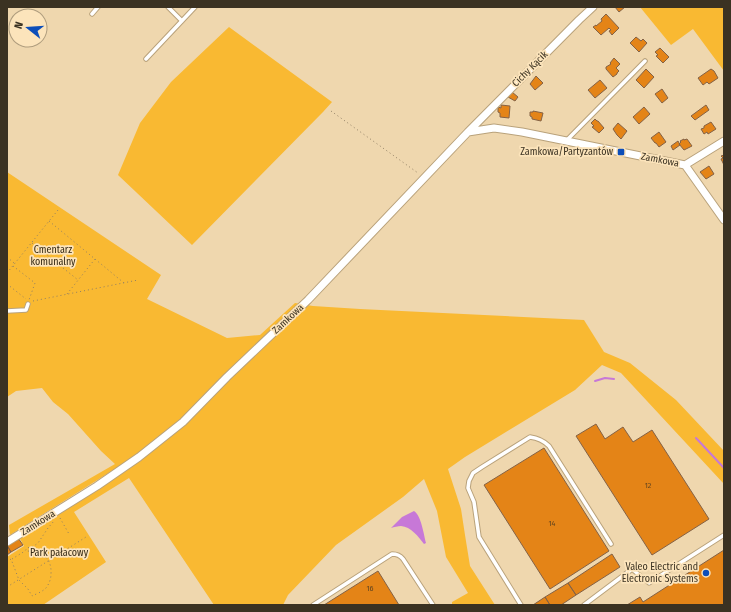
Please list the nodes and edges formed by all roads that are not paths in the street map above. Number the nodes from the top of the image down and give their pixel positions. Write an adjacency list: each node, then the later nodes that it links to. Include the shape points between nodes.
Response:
1 (98, 7): 5 (lane)
2 (168, 7): 6 (lane)
3 (195, 7): 6 (lane)
4 (593, 7): 9 (street, Cichy Kącik)
5 (92, 14)
6 (182, 21): 7 (lane)
7 (146, 59)
8 (645, 61): 10 (lane)
9 (468, 132): 10 (street, Zamkowa, via 494,128); 17 (street, Zamkowa, via 308,300 183,422 97,486)
10 (567, 141): 12 (street, Zamkowa)
11 (724, 141): 12 (street, Zamkowa)
12 (685, 165): 13 (street)
13 (724, 220)
14 (28, 303): 15 (lane, via 26,310)
15 (7, 311)
16 (724, 536): 22 (lane, via 649,583 632,570)
17 (7, 542)
18 (611, 544): 21 (lane, via 549,446 542,440 530,437 473,473 468,488 474,502 479,537)
19 (314, 605): 20 (lane, via 392,554 404,559)
20 (433, 605)
21 (521, 605)
22 (584, 605)

